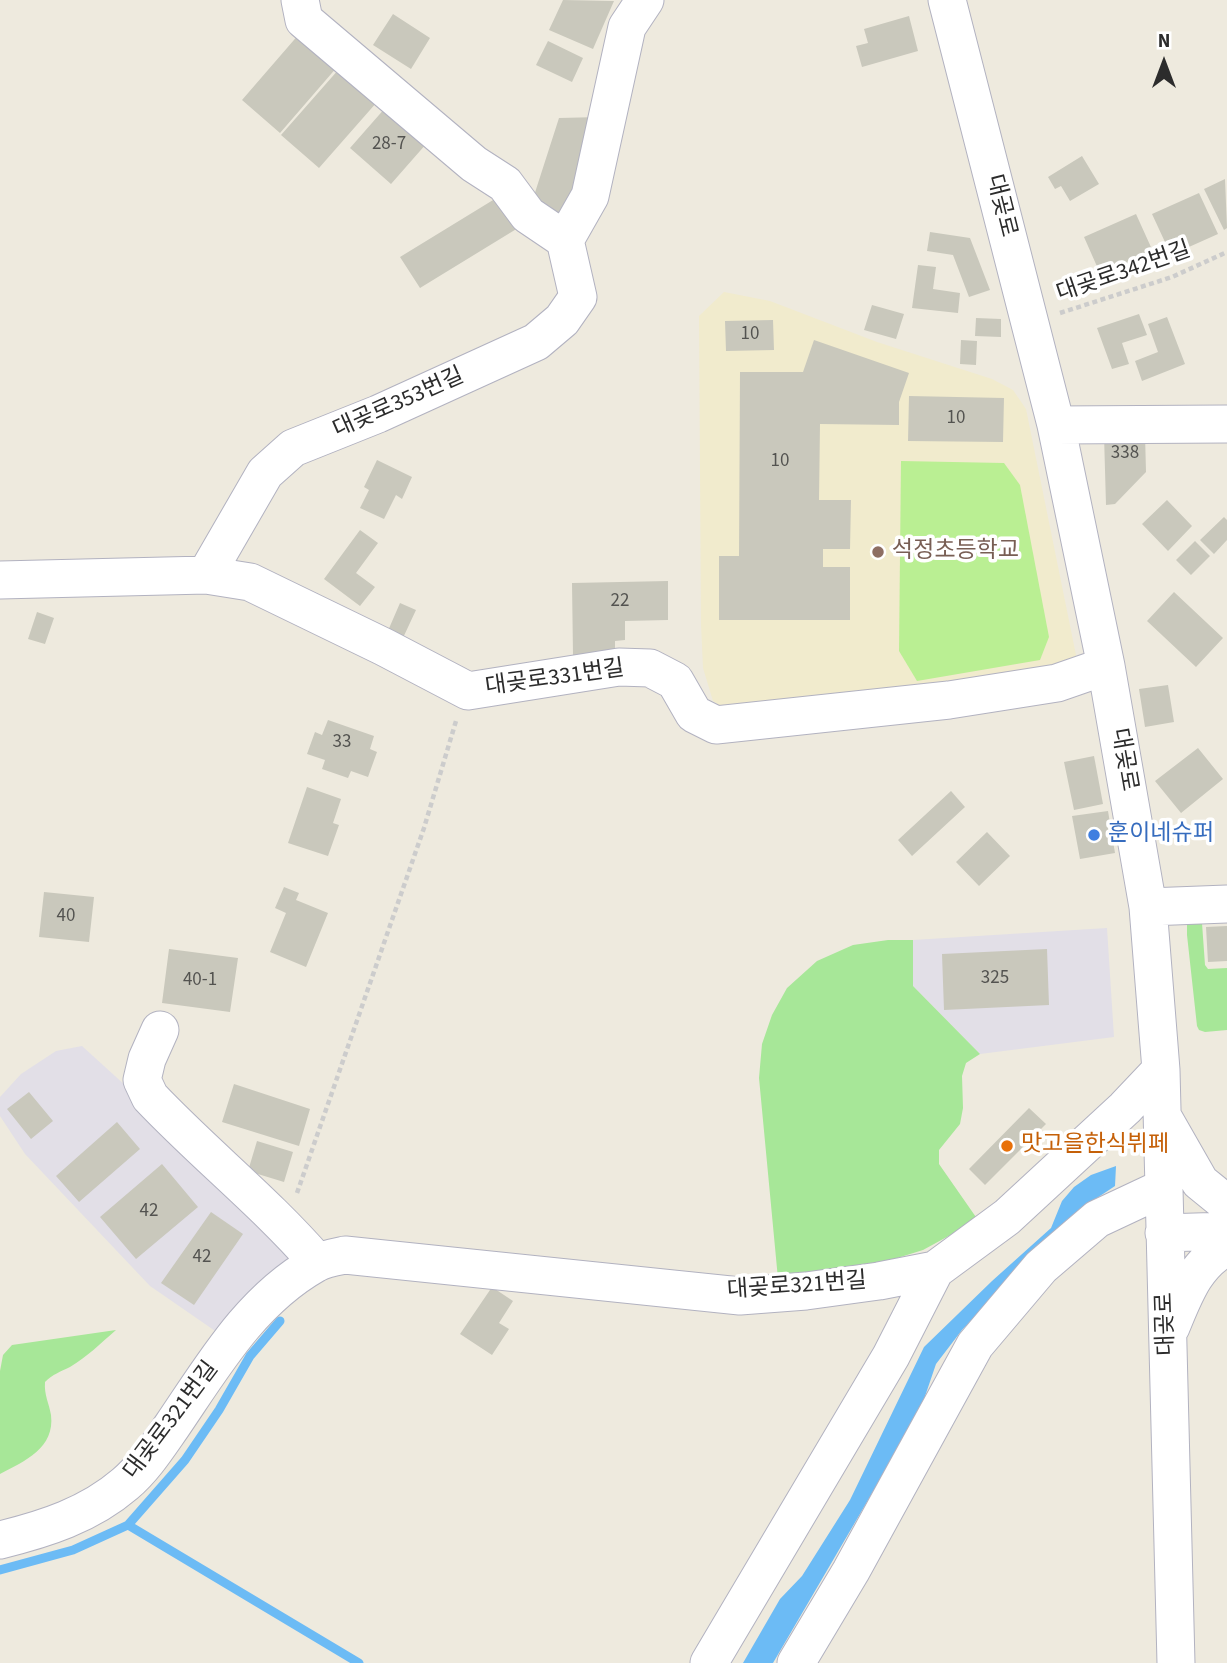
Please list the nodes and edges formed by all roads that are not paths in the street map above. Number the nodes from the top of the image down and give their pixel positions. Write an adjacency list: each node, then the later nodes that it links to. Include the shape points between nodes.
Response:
1 (300, 0): 4 (street, via 304,20 474,164 505,184 528,215)
2 (645, 0): 4 (street, via 628,27 590,196)
3 (947, 0): 6 (street, 대곶로)
4 (565, 240): 7 (street, 대곶로353번길, via 578,297 562,320 536,342 293,448 265,473)
5 (1227, 424): 6 (street)
6 (1056, 425): 9 (street, 대곶로)
7 (205, 575): 8 (street, 대곶로331번길); 9 (street, 대곶로331번길, via 250,582 468,691 619,667 650,668 675,681 694,714 716,725 949,700 1057,683)
8 (0, 580)
9 (1106, 666): 11 (street, 대곶로)
10 (1227, 904): 11 (street)
11 (1148, 907): 13 (street, 대곶로)
12 (160, 1030): 20 (street, via 142,1080 150,1097)
13 (1161, 1070): 14 (street, 대곶로); 21 (street, 대곶로321번길, via 1007,1217)
14 (1162, 1116): 15 (street, 대곶로); 16 (street, via 1200,1182)
15 (1163, 1188): 18 (street, 대곶로); 25 (street, via 1097,1219 1041,1267 975,1345 852,1571)
16 (1227, 1204)
17 (1227, 1231): 18 (street)
18 (1164, 1233): 22 (street, 대곶로)
19 (1227, 1247): 22 (street, via 1193,1278)
20 (317, 1262): 21 (street, 대곶로321번길, via 345,1255 740,1296 806,1291); 23 (street, 대곶로321번길, via 246,1319 153,1454 125,1483 83,1514)
21 (935, 1270): 24 (street, via 891,1356)
22 (1167, 1338): 26 (street, 대곶로)
23 (0, 1540)
24 (709, 1663)
25 (796, 1663)
26 (1177, 1663)

